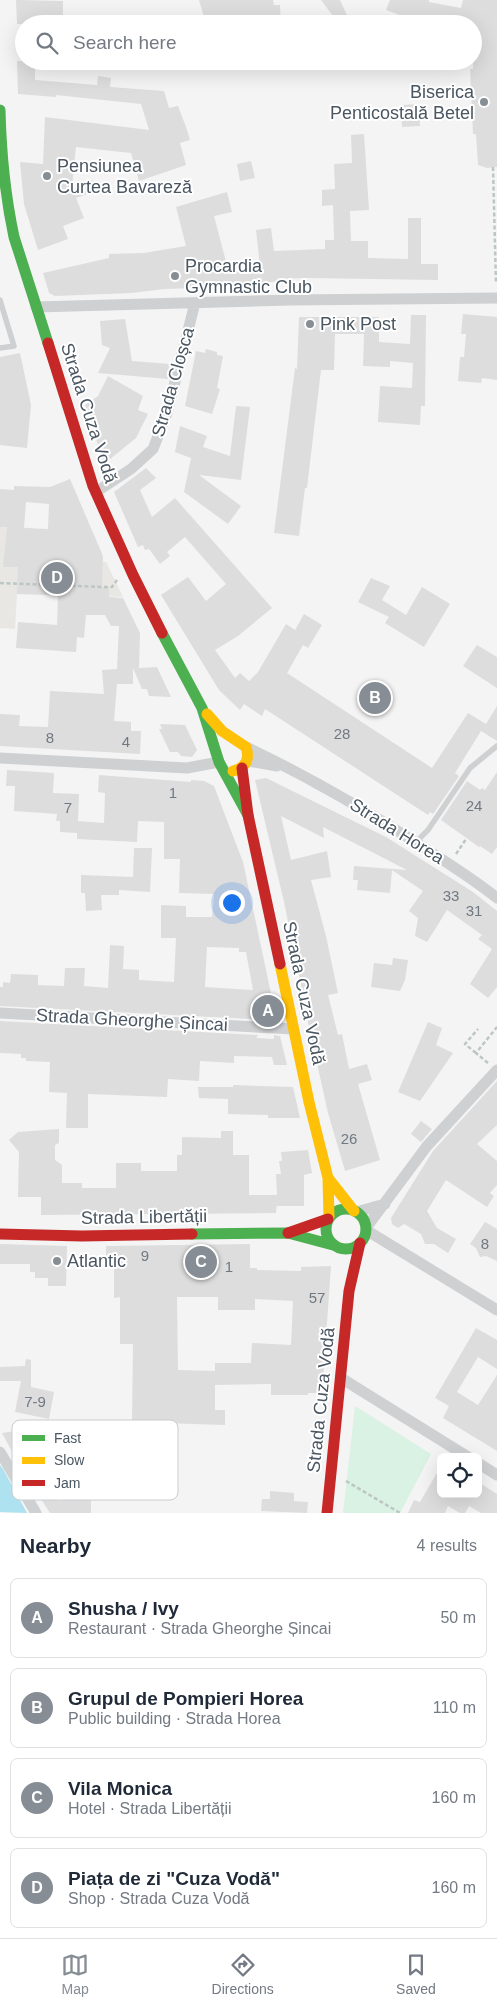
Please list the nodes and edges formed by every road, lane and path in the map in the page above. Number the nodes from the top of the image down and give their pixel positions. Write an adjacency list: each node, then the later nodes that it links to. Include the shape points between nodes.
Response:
1 (0, 110): 7 (main road, Strada Cuza Vodă, via 5,200)
2 (493, 168): 3 (path)
3 (496, 284)
4 (497, 298): 6 (street)
5 (0, 300): 8 (lane, via 14,346)
6 (195, 303): 7 (street); 9 (street, Strada Cloșca, via 167,413 153,449 131,469)
7 (36, 307): 9 (main road, Strada Cuza Vodă)
8 (0, 348)
9 (96, 492): 12 (main road, Strada Cuza Vodă, via 136,581)
10 (118, 580): 11 (path, via 112,587)
11 (0, 583)
12 (202, 708): 13 (main road, Strada Cuza Vodă, via 222,732); 16 (main road, Strada Cuza Vodă)
13 (242, 744): 16 (main road, via 233,740 222,745); 17 (main road, via 249,756); 18 (street, Strada Horea)
14 (497, 746): 21 (lane, via 470,768 428,830)
15 (0, 758): 16 (street, via 187,768)
16 (220, 761): 17 (main road, via 232,771); 19 (main road, Strada Cuza Vodă)
17 (245, 765): 18 (street, Strada Horea); 19 (main road, Strada Cuza Vodă)
18 (293, 769): 21 (street, Strada Horea)
19 (248, 815): 26 (main road, Strada Cuza Vodă)
20 (466, 839): 22 (path)
21 (416, 842): 23 (street, Strada Horea, via 477,881)
22 (455, 857)
23 (497, 898)
24 (0, 1013): 26 (street, Strada Gheorghe Șincai)
25 (497, 1027): 28 (path)
26 (293, 1029): 30 (main road, Strada Cuza Vodă)
27 (478, 1029): 28 (path, via 466,1044)
28 (476, 1053): 29 (path)
29 (493, 1066): 31 (street)
30 (328, 1178): 32 (main road, Strada Cuza Vodă); 33 (main road, Strada Cuza Vodă)
31 (388, 1199): 32 (street); 34 (street)
32 (355, 1211): 33 (main road, via 340,1210); 34 (main road)
33 (329, 1218): 35 (main road, Strada Libertății); 38 (main road, via 326,1233)
34 (366, 1229): 37 (main road); 40 (street)
35 (288, 1232): 36 (main road, Strada Libertății, via 82,1236); 38 (main road, Strada Libertății)
36 (0, 1234)
37 (360, 1243): 38 (main road); 39 (main road, Strada Cuza Vodă)
38 (340, 1254): 39 (main road, Strada Cuza Vodă)
39 (349, 1291): 41 (main road, Strada Cuza Vodă)
40 (497, 1310)
41 (341, 1378): 43 (street); 50 (main road, Strada Cuza Vodă)
42 (0, 1452): 45 (street)
43 (462, 1453)
44 (482, 1466): 46 (street)
45 (12, 1472)
46 (497, 1475)
47 (346, 1481): 51 (path)
48 (28, 1500): 49 (street)
49 (36, 1513)
50 (327, 1513)
51 (400, 1513)

